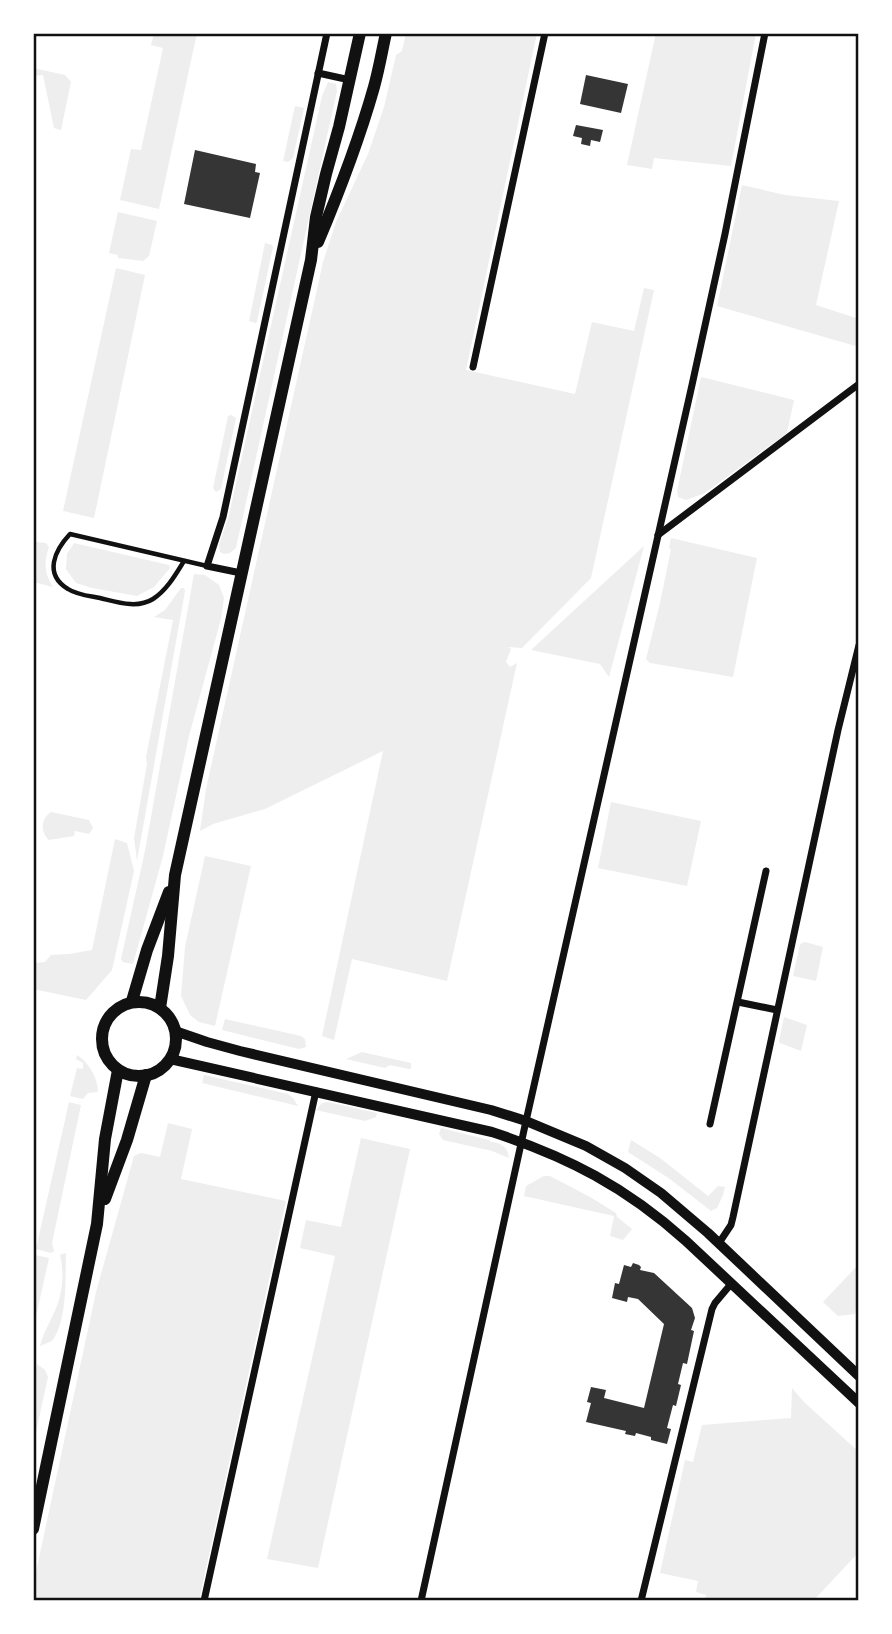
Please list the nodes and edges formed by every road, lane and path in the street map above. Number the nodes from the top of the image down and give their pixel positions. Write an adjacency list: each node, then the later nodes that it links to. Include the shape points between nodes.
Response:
1 (327, 33): 6 (street)
2 (360, 33): 7 (main road)
3 (386, 33): 8 (main road, via 366,114)
4 (545, 33): 9 (street)
5 (765, 33): 11 (street)
6 (318, 73): 7 (street); 13 (street, via 223,517)
7 (350, 80): 8 (main road)
8 (310, 260): 14 (main road)
9 (473, 367)
10 (859, 384): 11 (street)
11 (657, 535): 27 (street)
12 (184, 561): 12 (lane, via 70,534 54,565 58,580 68,589 134,605 152,600); 13 (lane)
13 (208, 566): 14 (street)
14 (241, 573): 17 (main road)
15 (859, 645): 21 (street)
16 (766, 871): 19 (street)
17 (175, 876): 18 (main road); 20 (main road)
18 (132, 1001): 20 (main road); 24 (main road, via 110,1014 102,1030 104,1054)
19 (738, 1002): 21 (street); 28 (street)
20 (160, 1008): 22 (main road)
21 (777, 1010): 31 (street, via 733,1217)
22 (175, 1031): 23 (main road); 27 (street)
23 (170, 1059): 25 (main road); 26 (street)
24 (118, 1070): 25 (main road); 30 (main road, via 105,1139)
25 (146, 1075): 30 (main road)
26 (316, 1091): 29 (street); 36 (street)
27 (526, 1121): 29 (street); 31 (street, via 625,1168)
28 (710, 1124)
29 (521, 1142): 32 (street, via 582,1167 635,1199); 37 (street)
30 (100, 1213): 35 (main road)
31 (719, 1243): 33 (street)
32 (731, 1284): 34 (street); 38 (street, via 712,1309)
33 (859, 1377)
34 (859, 1403)
35 (33, 1529)
36 (204, 1601)
37 (421, 1601)
38 (642, 1601)

